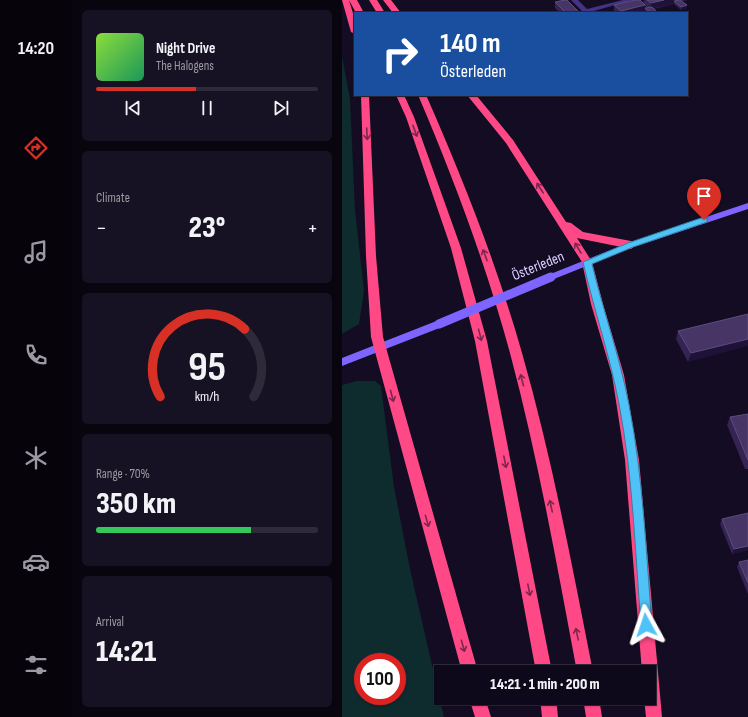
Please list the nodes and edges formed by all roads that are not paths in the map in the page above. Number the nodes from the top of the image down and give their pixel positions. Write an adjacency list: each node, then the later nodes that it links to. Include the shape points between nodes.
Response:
1 (345, 0): 11 (highway)
2 (353, 0): 7 (highway)
3 (373, 0): 8 (highway)
4 (387, 0): 9 (highway)
5 (574, 0): 10 (street)
6 (630, 0): 10 (street)
7 (359, 12)
8 (380, 12)
9 (396, 12)
10 (587, 12)
11 (354, 29)
12 (365, 96): 20 (highway, one-way to 20, via 377,337)
13 (400, 96): 23 (highway, one-way to 23, via 456,248 474,312)
14 (422, 96): 24 (highway, one-way to 14, via 538,440 509,328 493,276 448,153)
15 (472, 96): 17 (highway, one-way to 15, via 510,142)
16 (748, 206): 18 (main road, Österleden)
17 (561, 220): 18 (highway, via 580,235); 19 (highway, one-way to 17)
18 (631, 245): 19 (main road, Österleden)
19 (587, 262): 20 (main road, Österleden, bridge); 31 (highway, via 618,375 632,460)
20 (381, 348): 21 (main road, Österleden); 22 (highway, one-way to 22, via 392,396)
21 (342, 362)
22 (468, 665)
23 (543, 665)
24 (584, 665)
25 (479, 705): 28 (highway)
26 (549, 705): 29 (highway)
27 (592, 705): 30 (highway)
28 (482, 717)
29 (550, 717)
30 (594, 717)
31 (654, 717)

